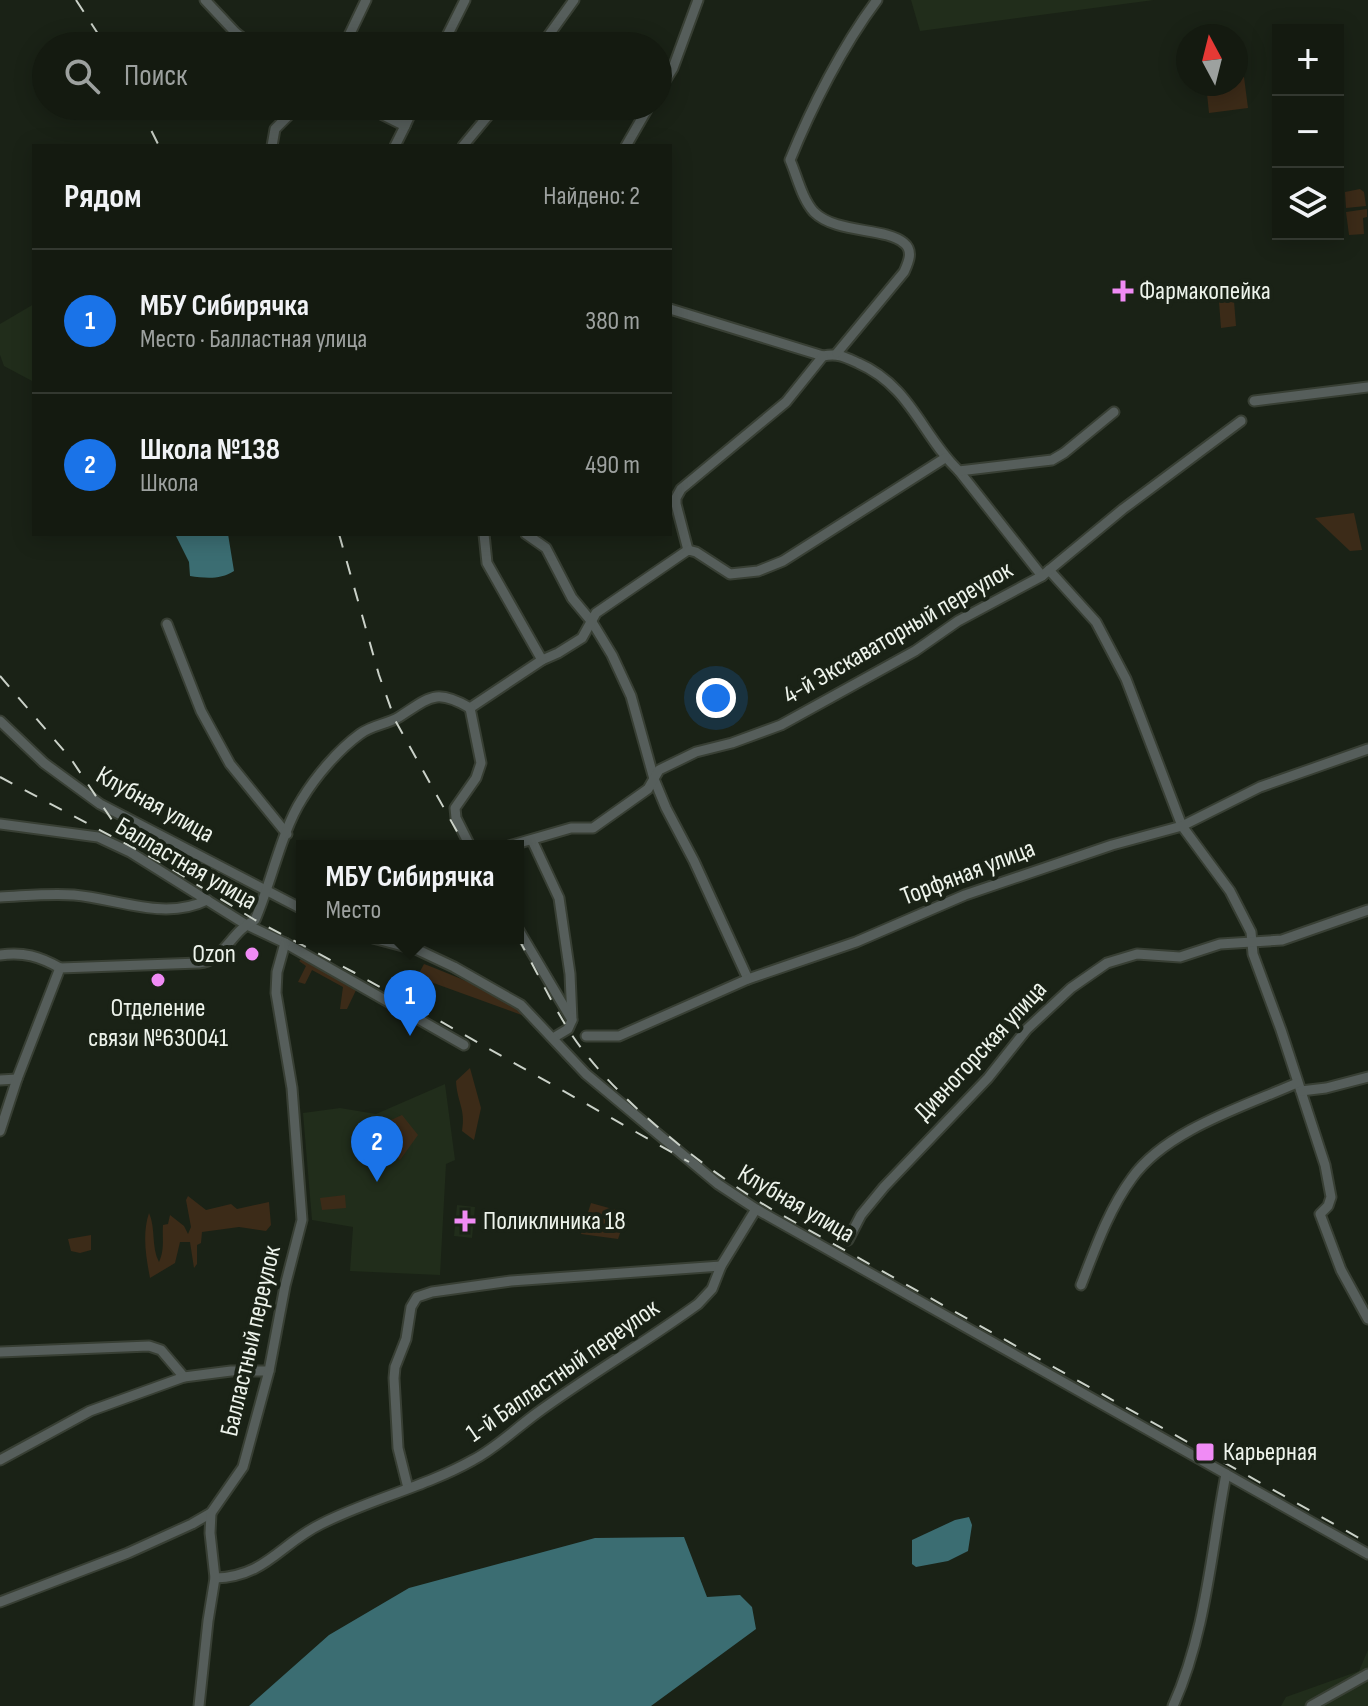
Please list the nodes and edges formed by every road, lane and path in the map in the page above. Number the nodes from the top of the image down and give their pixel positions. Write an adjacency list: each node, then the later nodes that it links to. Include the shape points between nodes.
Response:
1 (205, 0): 7 (street)
2 (366, 0): 8 (street)
3 (465, 0): 9 (street)
4 (574, 0): 10 (street)
5 (698, 0): 11 (street)
6 (877, 0): 23 (street, via 805,124 790,160 813,211 827,221 894,238 909,251 904,272)
7 (235, 32)
8 (351, 32)
9 (449, 32)
10 (551, 32)
11 (672, 70)
12 (284, 120): 18 (street, via 275,129)
13 (393, 120): 17 (street)
14 (408, 120): 17 (street)
15 (484, 120): 20 (street)
16 (641, 120): 21 (street)
17 (405, 126): 19 (street)
18 (272, 144)
19 (396, 144)
20 (465, 144)
21 (627, 144)
22 (672, 310): 24 (street)
23 (837, 353): 24 (street); 29 (street, via 887,380)
24 (823, 356): 33 (street, via 786,402 681,489 676,504)
25 (1368, 387): 26 (street)
26 (1254, 401)
27 (1114, 412): 30 (street, via 1052,460)
28 (1241, 421): 34 (street, 4-й Экскаваторный переулок)
29 (945, 458): 30 (street); 33 (street, via 783,561 758,571 730,574)
30 (959, 471): 34 (street)
31 (484, 536): 37 (street, via 487,563)
32 (529, 536): 35 (street, via 546,548 566,588)
33 (688, 550): 35 (street, via 596,613)
34 (1045, 573): 41 (street, 4-й Экскаваторный переулок, via 793,719 696,752 659,770); 43 (street, via 1096,622 1126,679)
35 (592, 622): 37 (street, via 582,638); 41 (street, via 631,696)
36 (167, 624): 44 (street, via 201,711 230,764)
37 (542, 660): 38 (street)
38 (470, 708): 44 (street, via 444,695 360,734 301,800); 45 (street, via 481,763 455,808)
39 (0, 721): 48 (street, Клубная улица, via 44,763 100,804)
40 (1368, 749): 43 (street, Торфяная улица, via 1260,787)
41 (654, 779): 46 (street, 4-й Экскаваторный переулок, via 648,789 593,828 571,828); 60 (street)
42 (0, 824): 50 (street, Балластная улица, via 98,837)
43 (1182, 826): 55 (street, via 1230,891); 60 (street, Торфяная улица, via 1032,871)
44 (287, 834): 48 (street)
45 (467, 840)
46 (532, 840): 47 (street, 4-й Экскаваторный переулок); 61 (street, via 559,898)
47 (524, 842)
48 (268, 892): 51 (street, Клубная улица); 53 (street, via 255,920)
49 (0, 897): 50 (street, via 73,895 172,911)
50 (207, 900): 53 (street, Балластная улица)
51 (296, 906)
52 (1368, 910): 55 (street, Дивногорская улица, via 1282,940)
53 (245, 924): 56 (street, Балластная улица); 59 (street, via 208,962)
54 (524, 939): 61 (street)
55 (1252, 941): 68 (street); 71 (street, Дивногорская улица, via 1220,944 1180,957 1124,956 1071,988 884,1187)
56 (285, 943): 64 (street, Балластная улица); 76 (street, Балластный переулок, via 276,993 292,1088 302,1220)
57 (396, 944): 63 (street, Клубная улица, via 454,967 521,1005)
58 (0, 955): 59 (street, via 23,953)
59 (60, 968): 66 (street)
60 (748, 979): 62 (street, Торфяная улица, via 619,1036)
61 (572, 1020): 63 (street)
62 (586, 1036)
63 (553, 1038): 70 (street, Клубная улица, via 651,1129)
64 (464, 1045)
65 (1368, 1077): 68 (street, via 1326,1088)
66 (17, 1079): 67 (street); 69 (street)
67 (0, 1080)
68 (1299, 1087): 73 (street, via 1221,1116 1148,1159 1100,1236); 74 (street, via 1331,1197 1320,1214 1341,1270)
69 (0, 1131)
70 (756, 1209): 72 (street, 1-й Балластный переулок); 79 (street, Клубная улица)
71 (848, 1240)
72 (721, 1266): 80 (street, 1-й Балластный переулок, via 712,1289 678,1319 476,1459); 80 (street, 1-й Балластный переулок, via 511,1281 417,1297 394,1378 398,1448)
73 (1081, 1285)
74 (1368, 1319)
75 (0, 1352): 77 (street, via 149,1346 161,1350)
76 (269, 1371): 77 (street); 81 (street, Балластный переулок, via 243,1467)
77 (184, 1377): 78 (street, via 90,1411)
78 (0, 1460)
79 (1226, 1474): 82 (street, Клубная улица); 87 (street, via 1203,1609 1188,1673)
80 (408, 1488): 83 (street, 1-й Балластный переулок, via 317,1526 261,1567)
81 (211, 1513): 83 (street); 84 (street, Балластный переулок, via 128,1553)
82 (1368, 1554)
83 (215, 1578): 86 (street)
84 (0, 1602)
85 (1368, 1674): 88 (street)
86 (199, 1706)
87 (1173, 1706)
88 (1311, 1706)

